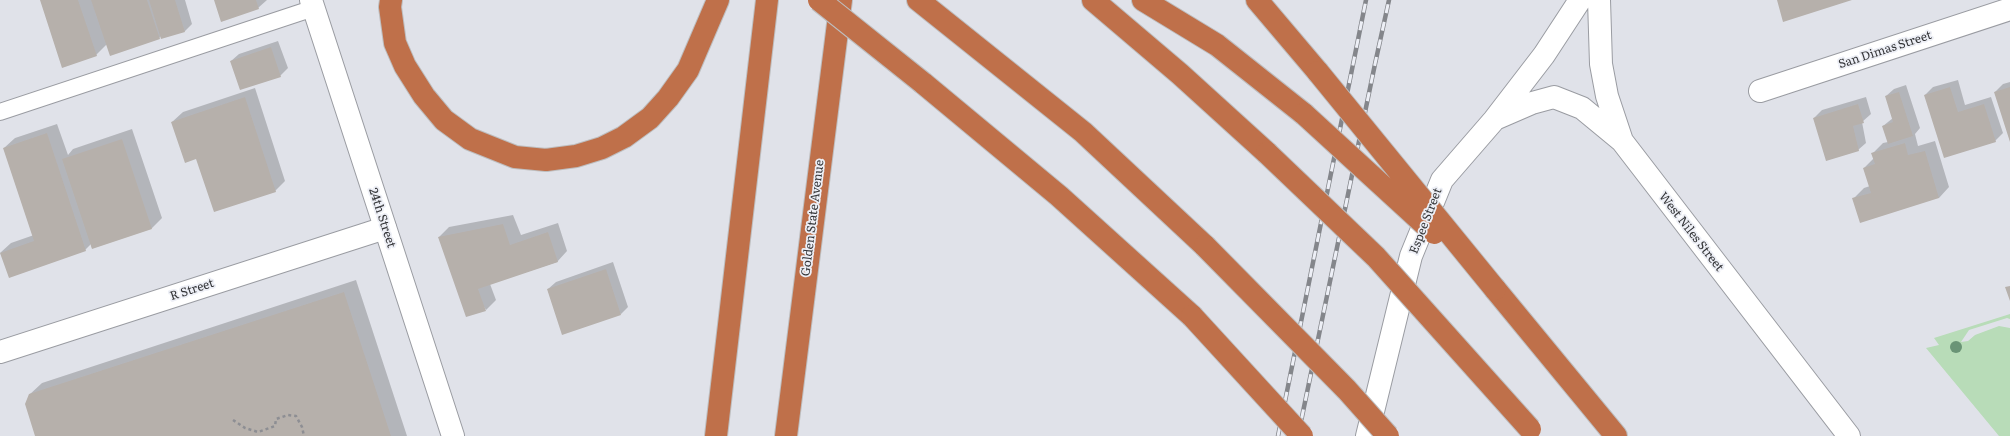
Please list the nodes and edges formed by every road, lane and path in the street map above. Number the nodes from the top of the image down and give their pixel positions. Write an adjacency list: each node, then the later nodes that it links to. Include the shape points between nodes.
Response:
1 (391, 0): 2 (highway, via 395,43 405,66 424,96 444,120 470,139 515,157 546,160 576,156 602,148 624,137 650,118 688,70)
2 (718, 0)
3 (767, 0): 25 (highway)
4 (819, 0): 27 (highway, bridge, via 1059,196 1192,316)
5 (841, 0): 26 (highway, Golden State Avenue)
6 (1093, 0): 22 (highway, bridge, via 1267,153 1376,257)
7 (1143, 0): 19 (highway, bridge, via 1217,45 1304,114)
8 (1257, 0): 19 (highway, bridge)
9 (1580, 0): 16 (street, Espee Street, via 1544,55)
10 (1599, 0): 17 (street, West Niles Street, via 1601,64 1607,96)
11 (921, 3): 29 (highway, bridge, via 1083,132 1206,246 1347,390)
12 (313, 4): 15 (lane); 18 (street, 24th Street)
13 (2010, 9): 14 (street, San Dimas Street)
14 (1760, 91)
15 (0, 112)
16 (1494, 120): 17 (street, via 1532,103 1554,97 1582,108); 28 (street, Espee Street, via 1442,180 1411,256)
17 (1622, 141): 31 (street, West Niles Street)
18 (385, 228): 20 (street, R Street); 24 (street, 24th Street)
19 (1495, 289): 30 (highway)
20 (0, 352)
21 (233, 420): 23 (path, via 245,428 258,432 275,426 276,418 296,416)
22 (1533, 432)
23 (304, 436)
24 (453, 436)
25 (716, 436)
26 (786, 436)
27 (1302, 436)
28 (1367, 436)
29 (1388, 436)
30 (1616, 436)
31 (1849, 436)

